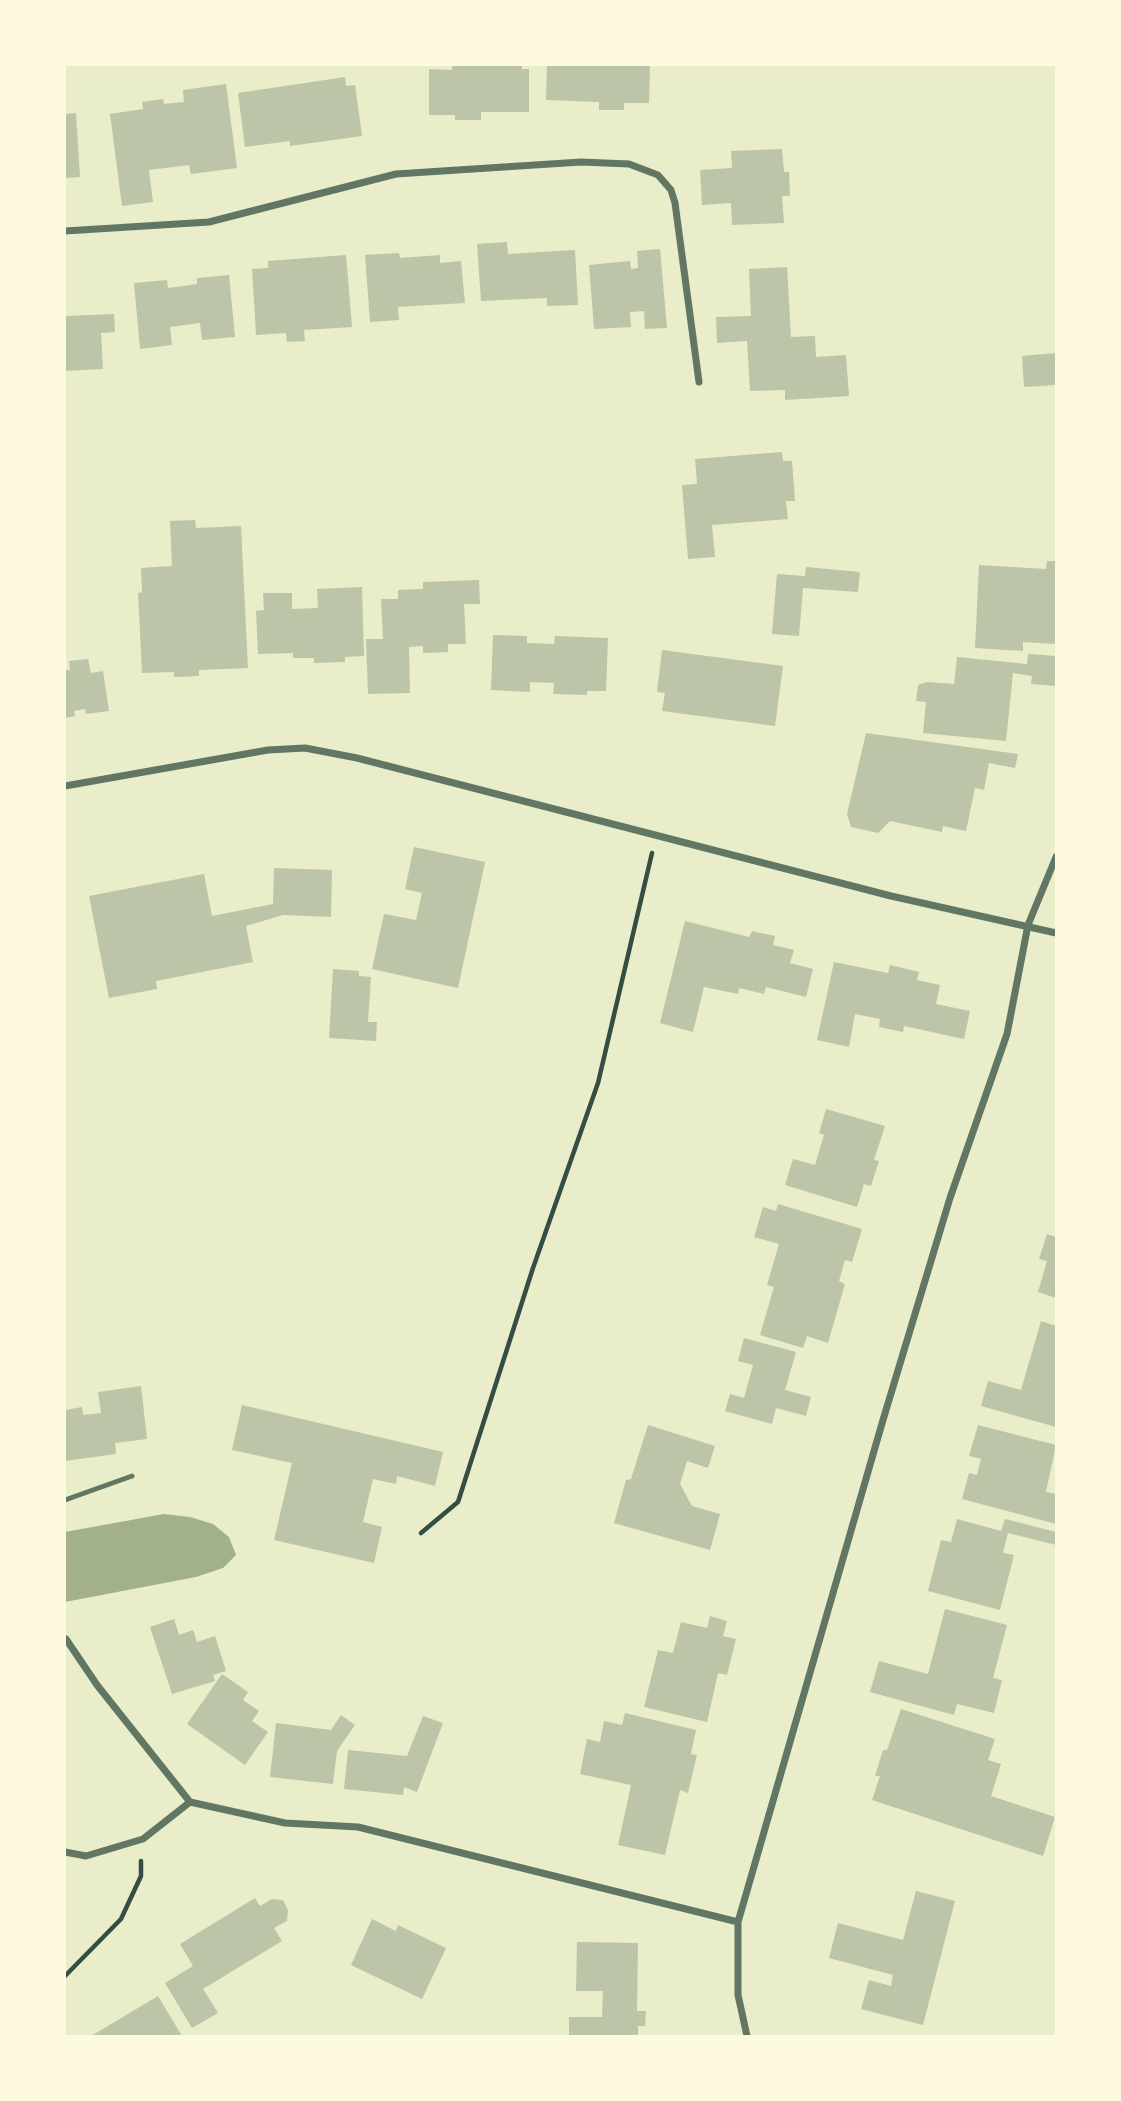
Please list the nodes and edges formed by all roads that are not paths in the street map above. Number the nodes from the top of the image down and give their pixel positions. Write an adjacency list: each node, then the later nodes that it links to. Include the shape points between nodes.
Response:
1 (65, 231): 2 (street, via 209,222 396,174 581,162 629,164 658,175 671,190 685,260)
2 (699, 382)
3 (65, 786): 5 (street, via 268,750 305,748 891,896)
4 (1056, 857): 5 (street)
5 (1028, 925): 6 (street); 12 (street, via 1007,1034 950,1198)
6 (1056, 933)
7 (132, 1476): 8 (lane)
8 (65, 1500)
9 (65, 1637): 10 (street)
10 (190, 1802): 11 (street, via 143,1839 86,1856); 12 (street, via 285,1823 358,1826)
11 (65, 1852)
12 (738, 1922): 13 (street, via 738,1995)
13 (747, 2036)

